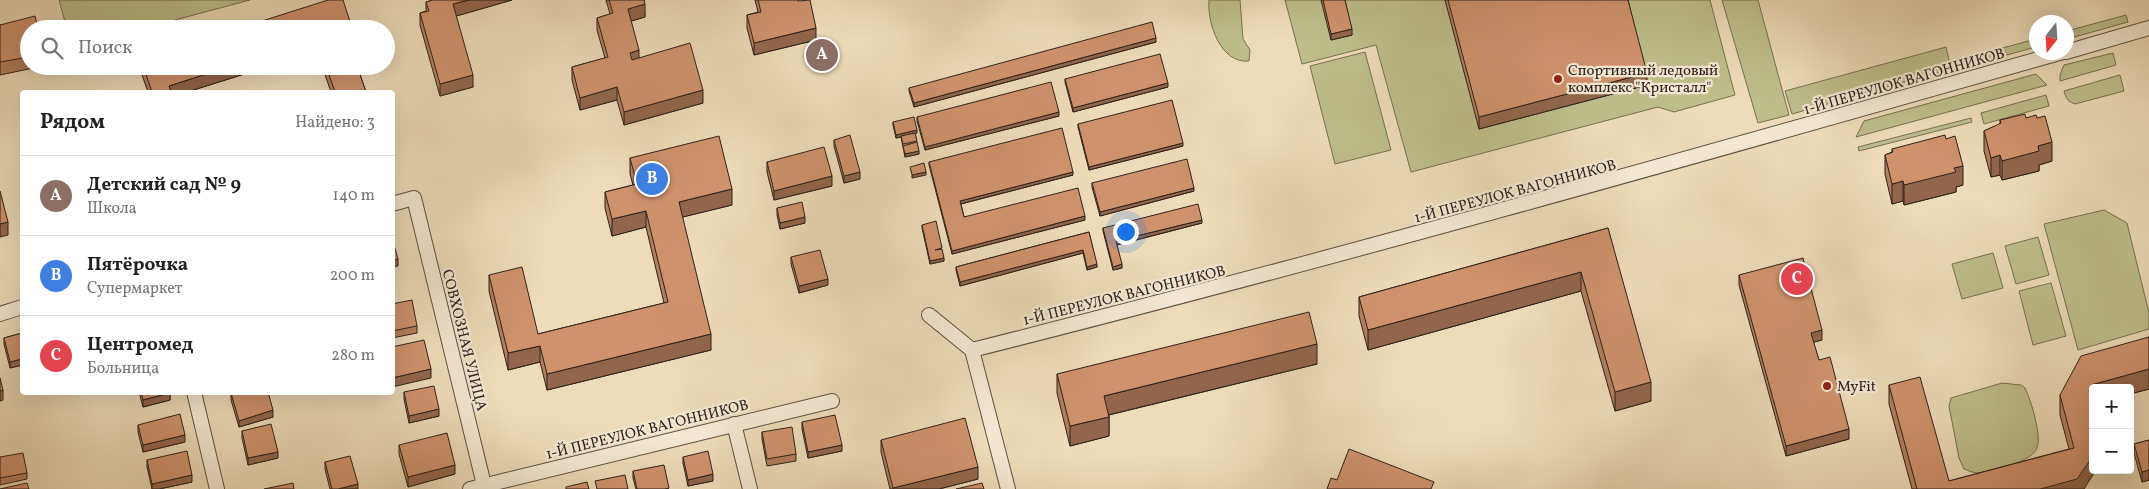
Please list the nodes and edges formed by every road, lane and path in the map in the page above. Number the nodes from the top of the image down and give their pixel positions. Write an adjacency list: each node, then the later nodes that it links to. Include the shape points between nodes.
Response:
1 (2149, 28): 2 (street, 1-Й ПЕРЕУЛОК ВАГОННИКОВ)
2 (2074, 49)
3 (2037, 60): 8 (street, 1-Й ПЕРЕУЛОК ВАГОННИКОВ, via 1359,250)
4 (395, 203): 12 (street, СОВХОЗНАЯ УЛИЦА, via 414,198)
5 (20, 308): 6 (street)
6 (0, 314)
7 (929, 314): 8 (street)
8 (972, 350): 16 (street)
9 (195, 395): 13 (street)
10 (832, 401): 11 (street, 1-Й ПЕРЕУЛОК ВАГОННИКОВ)
11 (734, 424): 12 (street, 1-Й ПЕРЕУЛОК ВАГОННИКОВ); 15 (street)
12 (485, 487): 14 (street, 1-Й ПЕРЕУЛОК ВАГОННИКОВ)
13 (217, 489)
14 (470, 489)
15 (750, 489)
16 (1008, 489)

